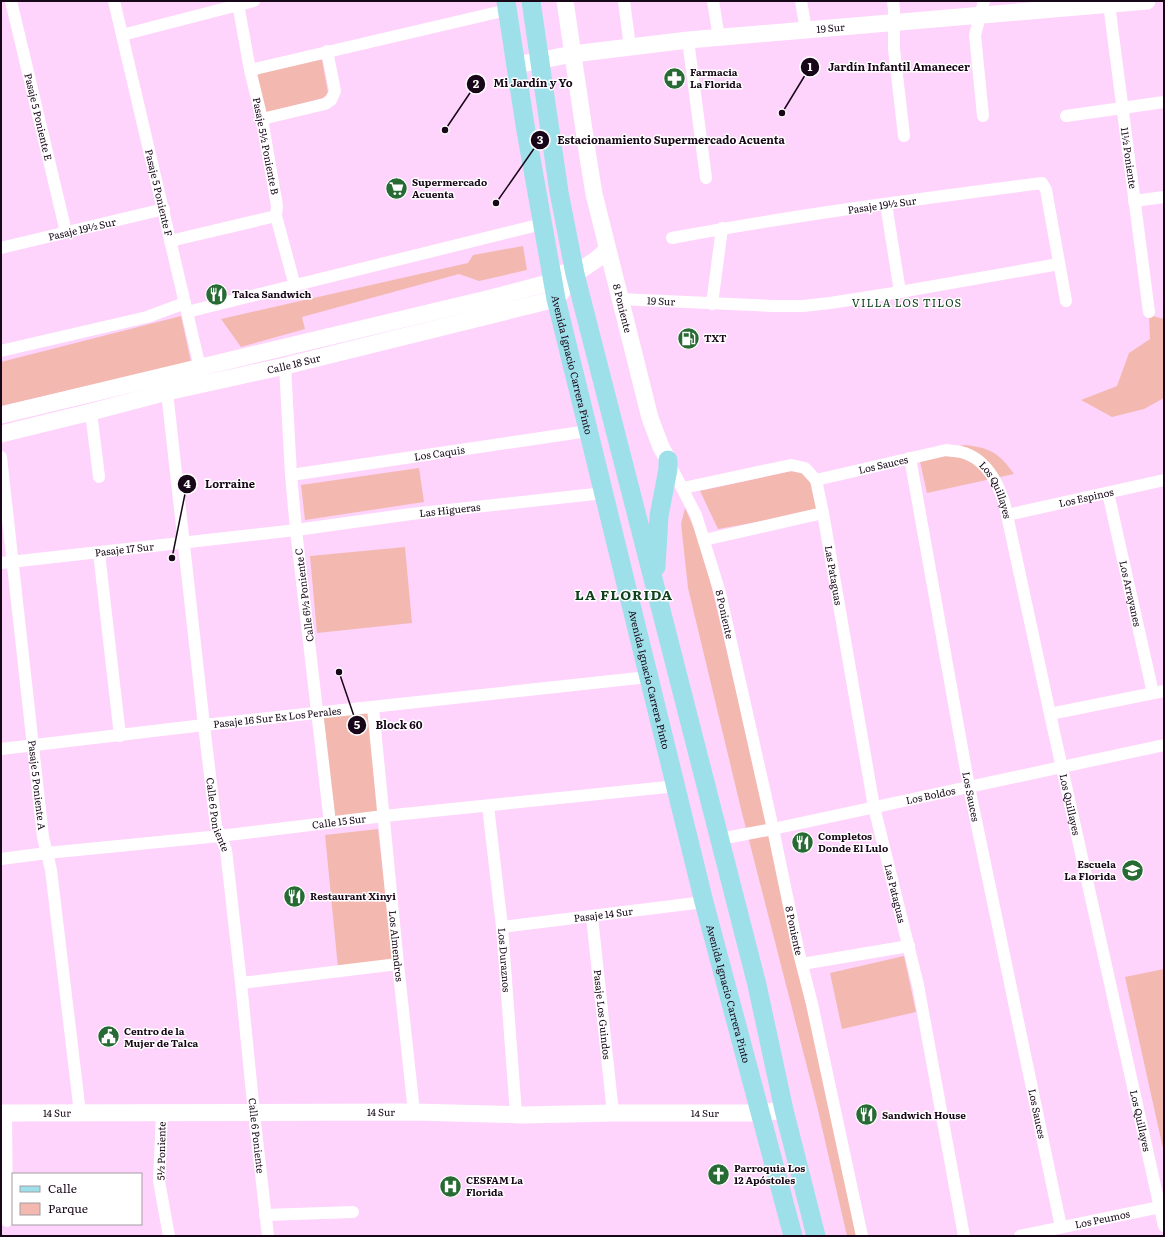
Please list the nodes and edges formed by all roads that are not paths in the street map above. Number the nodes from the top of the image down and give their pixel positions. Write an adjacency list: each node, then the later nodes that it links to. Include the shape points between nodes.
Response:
1 (11, 1): 41 (street, Pasaje 5 Poniente E)
2 (114, 1): 18 (street, Pasaje 5 Poniente F)
3 (254, 1): 11 (street)
4 (531, 1): 24 (main road)
5 (565, 1): 23 (street, 8 Poniente)
6 (624, 1): 21 (street)
7 (713, 1): 19 (street)
8 (802, 1): 17 (street)
9 (893, 1): 16 (street)
10 (1147, 1): 13 (street, 19 Sur)
11 (238, 4): 18 (street); 26 (street, Pasaje 5½ Poniente B)
12 (1076, 4): 13 (street, 19 Sur); 15 (street, 19 Sur)
13 (1109, 4): 28 (street, 11½ Poniente)
14 (507, 5): 22 (street); 25 (main road, Avenida Ignacio Carrera Pinto)
15 (982, 8): 16 (street, 19 Sur); 29 (street, via 975,35)
16 (894, 23): 17 (street, 19 Sur); 32 (street, via 894,49)
17 (806, 30): 19 (street, 19 Sur)
18 (122, 35): 37 (street, Pasaje 5 Poniente F)
19 (719, 38): 20 (street, 19 Sur)
20 (688, 40): 21 (street, 19 Sur); 33 (street)
21 (630, 47): 23 (street, 19 Sur)
22 (327, 51): 26 (street); 31 (street, via 335,91 331,100 325,104)
23 (573, 54): 24 (street, 19 Sur); 45 (street, 8 Poniente, via 594,194)
24 (540, 60): 25 (street, 19 Sur); 47 (main road, via 559,192)
25 (516, 64): 39 (main road, Avenida Ignacio Carrera Pinto)
26 (250, 70): 31 (street, Pasaje 5½ Poniente B)
27 (1164, 102): 28 (street)
28 (1122, 107): 30 (street); 35 (street, 11½ Poniente)
29 (983, 116)
30 (1066, 116)
31 (262, 119): 38 (street, Pasaje 5½ Poniente B, via 277,206)
32 (904, 136)
33 (706, 178)
34 (1164, 197): 35 (street)
35 (1134, 201): 55 (street, 11½ Poniente)
36 (886, 204): 40 (street, Pasaje 19½ Sur); 46 (street, Pasaje 19½ Sur, via 1042,183 1046,190); 50 (street)
37 (164, 210): 41 (street, Pasaje 19½ Sur); 43 (street, Pasaje 5 Poniente F)
38 (276, 216): 43 (street); 48 (street, Pasaje 5½ Poniente B)
39 (542, 224): 48 (street); 49 (main road, Avenida Ignacio Carrera Pinto)
40 (722, 228): 42 (street, Pasaje 19½ Sur); 53 (street)
41 (66, 232): 44 (street, Pasaje 19½ Sur)
42 (672, 238)
43 (170, 241): 54 (street, Pasaje 5 Poniente F)
44 (1, 248)
45 (607, 250): 47 (street, Calle 18 Sur, via 597,259); 51 (street, 8 Poniente)
46 (1059, 264): 50 (street, 19 Sur); 52 (street)
47 (574, 269): 49 (street, Calle 18 Sur); 81 (main road)
48 (295, 286): 54 (street)
49 (554, 290): 57 (street, Calle 18 Sur); 58 (street, Calle 18 Sur, via 491,298); 62 (main road, Avenida Ignacio Carrera Pinto)
50 (900, 292): 53 (street, 19 Sur, via 803,306)
51 (620, 298): 53 (street, 19 Sur); 66 (street, 8 Poniente, via 650,418)
52 (1066, 301)
53 (712, 304)
54 (186, 307): 56 (street); 58 (street, Pasaje 5 Poniente F)
55 (1149, 312)
56 (1, 351)
57 (285, 366): 58 (street, Calle 18 Sur); 67 (street, Calle 6½ Poniente C)
58 (202, 376): 59 (street, Calle 18 Sur); 61 (street, Calle 18 Sur)
59 (167, 392): 60 (street, Calle 18 Sur); 78 (street, Calle 6 Poniente)
60 (91, 412): 63 (street, Calle 18 Sur); 68 (street)
61 (1, 415)
62 (588, 430): 67 (street, Los Caquis); 72 (main road, Avenida Ignacio Carrera Pinto)
63 (1, 434)
64 (1, 457): 80 (street, Pasaje 5 Poniente A)
65 (910, 458): 69 (street, Los Sauces); 75 (street, Los Quillayes, via 946,450 974,457 995,479); 94 (street, Los Sauces)
66 (668, 460): 71 (street, 8 Poniente); 81 (main road, via 657,529)
67 (291, 475): 76 (street, Calle 6½ Poniente C)
68 (100, 476)
69 (816, 480): 71 (street, via 805,468 791,465); 74 (street, Las Pataguas)
70 (1164, 480): 73 (street, Los Espinos)
71 (683, 488): 77 (street, 8 Poniente)
72 (604, 493): 76 (street, Las Higueras, via 411,514); 82 (main road, Avenida Ignacio Carrera Pinto)
73 (1108, 493): 75 (street, Los Espinos); 83 (street, Los Arrayanes)
74 (823, 513): 77 (street); 96 (street, Las Pataguas)
75 (1007, 515): 86 (street, Los Quillayes)
76 (296, 530): 78 (street, Pasaje 17 Sur); 85 (street, Calle 6½ Poniente C)
77 (704, 540): 99 (street, 8 Poniente, via 720,593)
78 (183, 543): 79 (street, Pasaje 17 Sur); 87 (street, Calle 6 Poniente)
79 (99, 553): 80 (street, Pasaje 17 Sur); 88 (street)
80 (7, 563): 89 (street, Pasaje 5 Poniente A)
81 (656, 594): 101 (main road)
82 (648, 677): 84 (street, Pasaje 16 Sur Ex Los Perales); 93 (main road, Avenida Ignacio Carrera Pinto)
83 (1158, 692): 86 (street)
84 (373, 708): 85 (street, Pasaje 16 Sur Ex Los Perales); 97 (street, Los Almendros)
85 (318, 714): 87 (street, Pasaje 16 Sur Ex Los Perales); 98 (street, Calle 6½ Poniente C)
86 (1050, 714): 92 (street, Los Quillayes)
87 (204, 725): 88 (street, Pasaje 16 Sur Ex Los Perales); 100 (street, Calle 6 Poniente, via 216,826)
88 (120, 736): 89 (street, Pasaje 16 Sur Ex Los Perales)
89 (33, 745): 91 (street, Pasaje 16 Sur Ex Los Perales); 102 (street, Pasaje 5 Poniente A)
90 (1164, 745): 92 (street, Los Boldos)
91 (1, 749)
92 (1062, 766): 94 (street, Los Boldos); 120 (street, Los Quillayes)
93 (677, 786): 95 (street, Calle 15 Sur); 104 (main road, Avenida Ignacio Carrera Pinto)
94 (969, 787): 96 (street, Los Boldos); 125 (street, Los Sauces)
95 (488, 806): 97 (street, Calle 15 Sur); 106 (street, Los Duraznos)
96 (874, 807): 99 (street, Los Boldos); 107 (street, Las Pataguas)
97 (384, 816): 98 (street, Calle 15 Sur); 108 (street, Los Almendros)
98 (330, 823): 100 (street, Calle 15 Sur)
99 (773, 829): 101 (street, Los Boldos); 109 (street, 8 Poniente)
100 (220, 836): 102 (street, Calle 15 Sur); 110 (street, Calle 6 Poniente, via 226,850)
101 (720, 839): 111 (main road, via 757,986)
102 (47, 853): 103 (street, Calle 15 Sur); 114 (street, Pasaje 5 Poniente A)
103 (1, 859)
104 (704, 902): 105 (street, Pasaje 14 Sur); 118 (main road, Avenida Ignacio Carrera Pinto)
105 (592, 917): 106 (street, Pasaje 14 Sur); 117 (street, Pasaje Los Guindos)
106 (502, 927): 119 (street, Los Duraznos)
107 (909, 946): 109 (street); 131 (street, Las Pataguas)
108 (398, 964): 110 (street); 112 (street, Los Almendros)
109 (802, 964): 130 (street, 8 Poniente)
110 (241, 983): 116 (street, Calle 6 Poniente)
111 (784, 1110): 118 (street, 14 Sur); 129 (main road)
112 (414, 1112): 116 (street, 14 Sur); 119 (street, 14 Sur)
113 (3, 1113): 114 (street, 14 Sur); 123 (street)
114 (80, 1113): 115 (street, 14 Sur)
115 (162, 1113): 116 (street, 14 Sur); 126 (street, 5½ Poniente, via 159,1181)
116 (254, 1113): 122 (street, Calle 6 Poniente)
117 (613, 1113): 118 (street, 14 Sur); 119 (street, 14 Sur)
118 (761, 1113): 128 (main road, Avenida Ignacio Carrera Pinto)
119 (516, 1114)
120 (1160, 1207): 124 (street, Los Quillayes); 125 (street, Los Peumos)
121 (353, 1212): 122 (street)
122 (265, 1215): 127 (street, Calle 6 Poniente)
123 (6, 1221)
124 (1164, 1226)
125 (1061, 1227): 132 (street, Los Peumos)
126 (169, 1236)
127 (268, 1236)
128 (793, 1236)
129 (816, 1236)
130 (862, 1236)
131 (964, 1236)
132 (1020, 1236)

